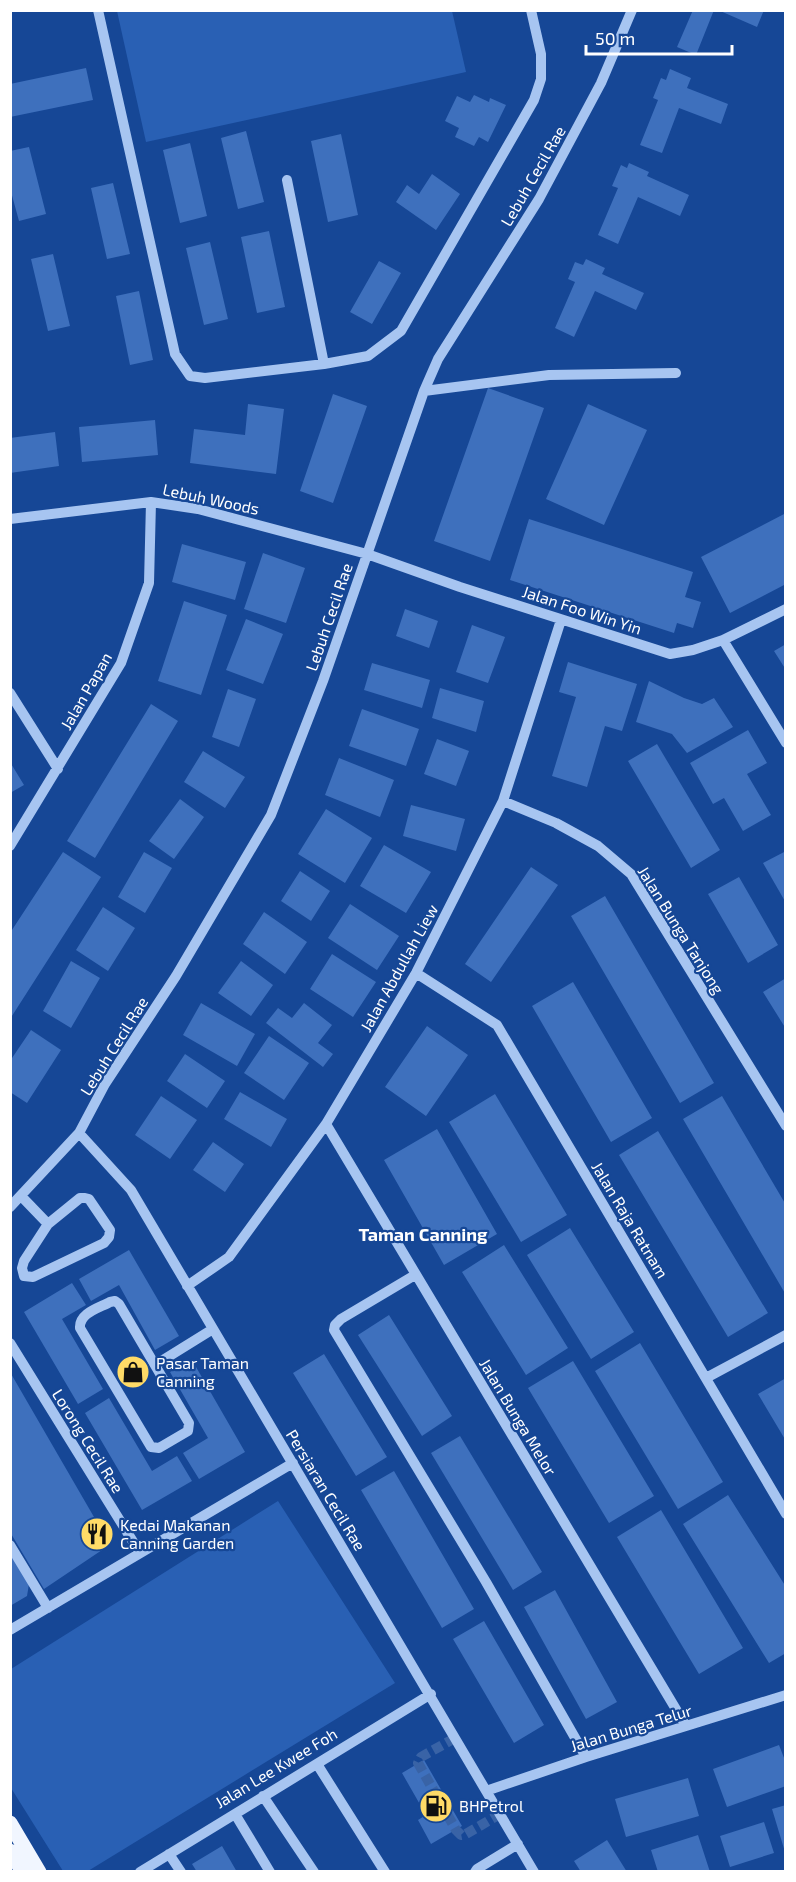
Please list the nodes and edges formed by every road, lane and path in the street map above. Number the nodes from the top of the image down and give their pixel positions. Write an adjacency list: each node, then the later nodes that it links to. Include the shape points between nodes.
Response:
1 (98, 10): 5 (street, via 175,354 190,376 205,378)
2 (531, 10): 5 (street, via 541,54 541,79 534,100 401,331 368,356)
3 (632, 10): 7 (street, Lebuh Cecil Rae, via 601,83 539,199 438,359)
4 (287, 180): 5 (street)
5 (324, 364)
6 (676, 373): 7 (street, via 549,375)
7 (424, 391): 10 (street, Lebuh Cecil Rae)
8 (151, 502): 9 (street, Lebuh Woods); 10 (street, Lebuh Woods, via 198,509); 16 (street, Jalan Papan, via 149,583 121,663)
9 (10, 519)
10 (367, 554): 12 (street, Jalan Foo Win Yin); 22 (street, Lebuh Cecil Rae, via 271,815 176,976 105,1084)
11 (786, 609): 13 (street, Jalan Foo Win Yin)
12 (561, 620): 13 (street, Jalan Foo Win Yin, via 670,654); 17 (street, Jalan Abdullah Liew)
13 (723, 640): 15 (street)
14 (10, 693): 16 (street)
15 (786, 743)
16 (58, 769): 18 (street, Jalan Papan)
17 (503, 801): 19 (street, Jalan Abdullah Liew); 21 (street, Jalan Bunga Tanjong, via 598,846 631,873)
18 (10, 846)
19 (416, 973): 20 (street, Jalan Abdullah Liew); 32 (street, Jalan Raja Ratnam, via 497,1025)
20 (326, 1124): 26 (street, Jalan Bunga Melor); 27 (street, Jalan Abdullah Liew, via 229,1257)
21 (786, 1126)
22 (79, 1133): 23 (street, Lebuh Cecil Rae); 27 (street, Persiaran Cecil Rae, via 131,1190)
23 (22, 1197): 24 (street, Lebuh Cecil Rae); 25 (street)
24 (10, 1207)
25 (48, 1224): 25 (street, via 80,1198 89,1199 110,1230 109,1237 33,1277 24,1276 24,1261)
26 (415, 1275): 41 (street, Jalan Bunga Melor); 42 (street, via 341,1319 334,1330)
27 (187, 1286): 28 (street, Persiaran Cecil Rae)
28 (213, 1329): 31 (street); 33 (street, Persiaran Cecil Rae)
29 (786, 1335): 32 (street)
30 (10, 1343): 36 (street, Lorong Cecil Rae)
31 (155, 1365): 31 (street, via 190,1428 159,1448 151,1447 80,1328 82,1317 115,1301)
32 (706, 1378): 34 (street, Jalan Raja Ratnam)
33 (293, 1463): 36 (street); 39 (street, Persiaran Cecil Rae)
34 (786, 1514)
35 (10, 1545): 37 (street)
36 (140, 1553): 37 (street)
37 (48, 1608): 38 (street)
38 (10, 1630)
39 (431, 1694): 43 (street, Jalan Lee Kwee Foh); 44 (street, Persiaran Cecil Rae)
40 (786, 1695): 41 (street, Jalan Bunga Telur)
41 (686, 1726): 42 (street, Jalan Bunga Telur)
42 (586, 1757): 44 (street, Jalan Bunga Telur)
43 (317, 1764): 45 (street, Jalan Lee Kwee Foh); 57 (street)
44 (486, 1791): 48 (street, Persiaran Cecil Rae)
45 (263, 1796): 46 (street, Jalan Lee Kwee Foh); 56 (street)
46 (235, 1814): 50 (street, Jalan Lee Kwee Foh); 55 (street)
47 (10, 1823): 52 (main road)
48 (518, 1844): 58 (street); 59 (street, Persiaran Cecil Rae)
49 (10, 1851): 51 (main road)
50 (169, 1854): 53 (street, Jalan Lee Kwee Foh); 54 (street)
51 (23, 1872)
52 (39, 1872)
53 (140, 1872)
54 (181, 1872)
55 (270, 1872)
56 (314, 1872)
57 (385, 1872)
58 (475, 1872)
59 (534, 1872)

